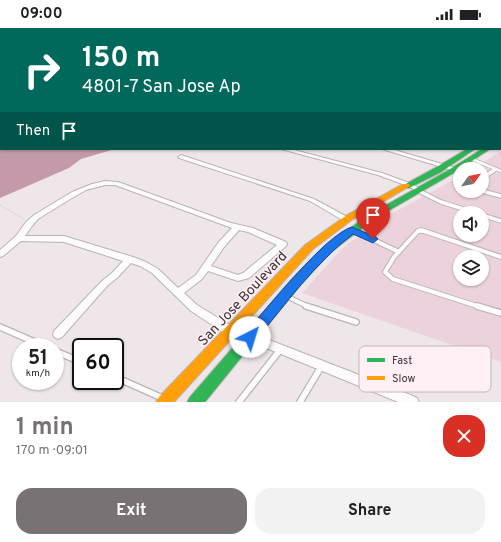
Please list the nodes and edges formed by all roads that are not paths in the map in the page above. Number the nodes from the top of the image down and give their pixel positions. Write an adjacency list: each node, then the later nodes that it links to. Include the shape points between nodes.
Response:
1 (288, 150): 14 (street)
2 (388, 150): 8 (street)
3 (470, 150): 8 (main road, San Jose Boulevard)
4 (486, 150): 6 (main road, San Jose Boulevard)
5 (181, 157): 20 (street, via 312,200)
6 (473, 160): 7 (main road, San Jose Boulevard); 10 (lane)
7 (470, 162)
8 (445, 166): 9 (street); 14 (main road, San Jose Boulevard)
9 (453, 169)
10 (496, 169): 11 (lane); 13 (lane)
11 (501, 171)
12 (453, 172): 15 (main road, San Jose Boulevard)
13 (489, 174)
14 (410, 185): 15 (street); 20 (main road, San Jose Boulevard)
15 (419, 190): 18 (lane); 23 (main road, San Jose Boulevard)
16 (489, 193): 17 (lane)
17 (501, 196)
18 (454, 206)
19 (489, 217): 21 (lane)
20 (347, 219): 35 (main road, San Jose Boulevard, via 312,246)
21 (501, 221)
22 (237, 227): 24 (street, via 110,183 88,187 36,217); 29 (street); 29 (street, via 283,244 246,276 238,278)
23 (352, 230): 25 (lane); 31 (main road, San Jose Boulevard, via 319,257)
24 (19, 238): 26 (street); 28 (street, via 64,239)
25 (399, 252): 27 (lane, via 421,230); 32 (lane, via 385,268 385,272 393,279)
26 (0, 254)
27 (501, 257)
28 (130, 259): 30 (street, via 155,271); 36 (street)
29 (206, 267): 30 (street, via 194,282)
30 (178, 293): 35 (street, via 194,308)
31 (285, 296): 33 (lane); 37 (main road, San Jose Boulevard)
32 (501, 313)
33 (356, 322)
34 (0, 328): 38 (lane)
35 (230, 331): 37 (street); 44 (main road, San Jose Boulevard)
36 (58, 334)
37 (250, 337): 39 (street); 45 (main road, San Jose Boulevard)
38 (24, 338)
39 (280, 349): 40 (street); 46 (lane)
40 (322, 366): 42 (street); 47 (lane)
41 (124, 381): 44 (lane)
42 (359, 381)
43 (388, 392): 48 (street)
44 (165, 401)
45 (195, 402)
46 (239, 402)
47 (300, 402)
48 (413, 402)

